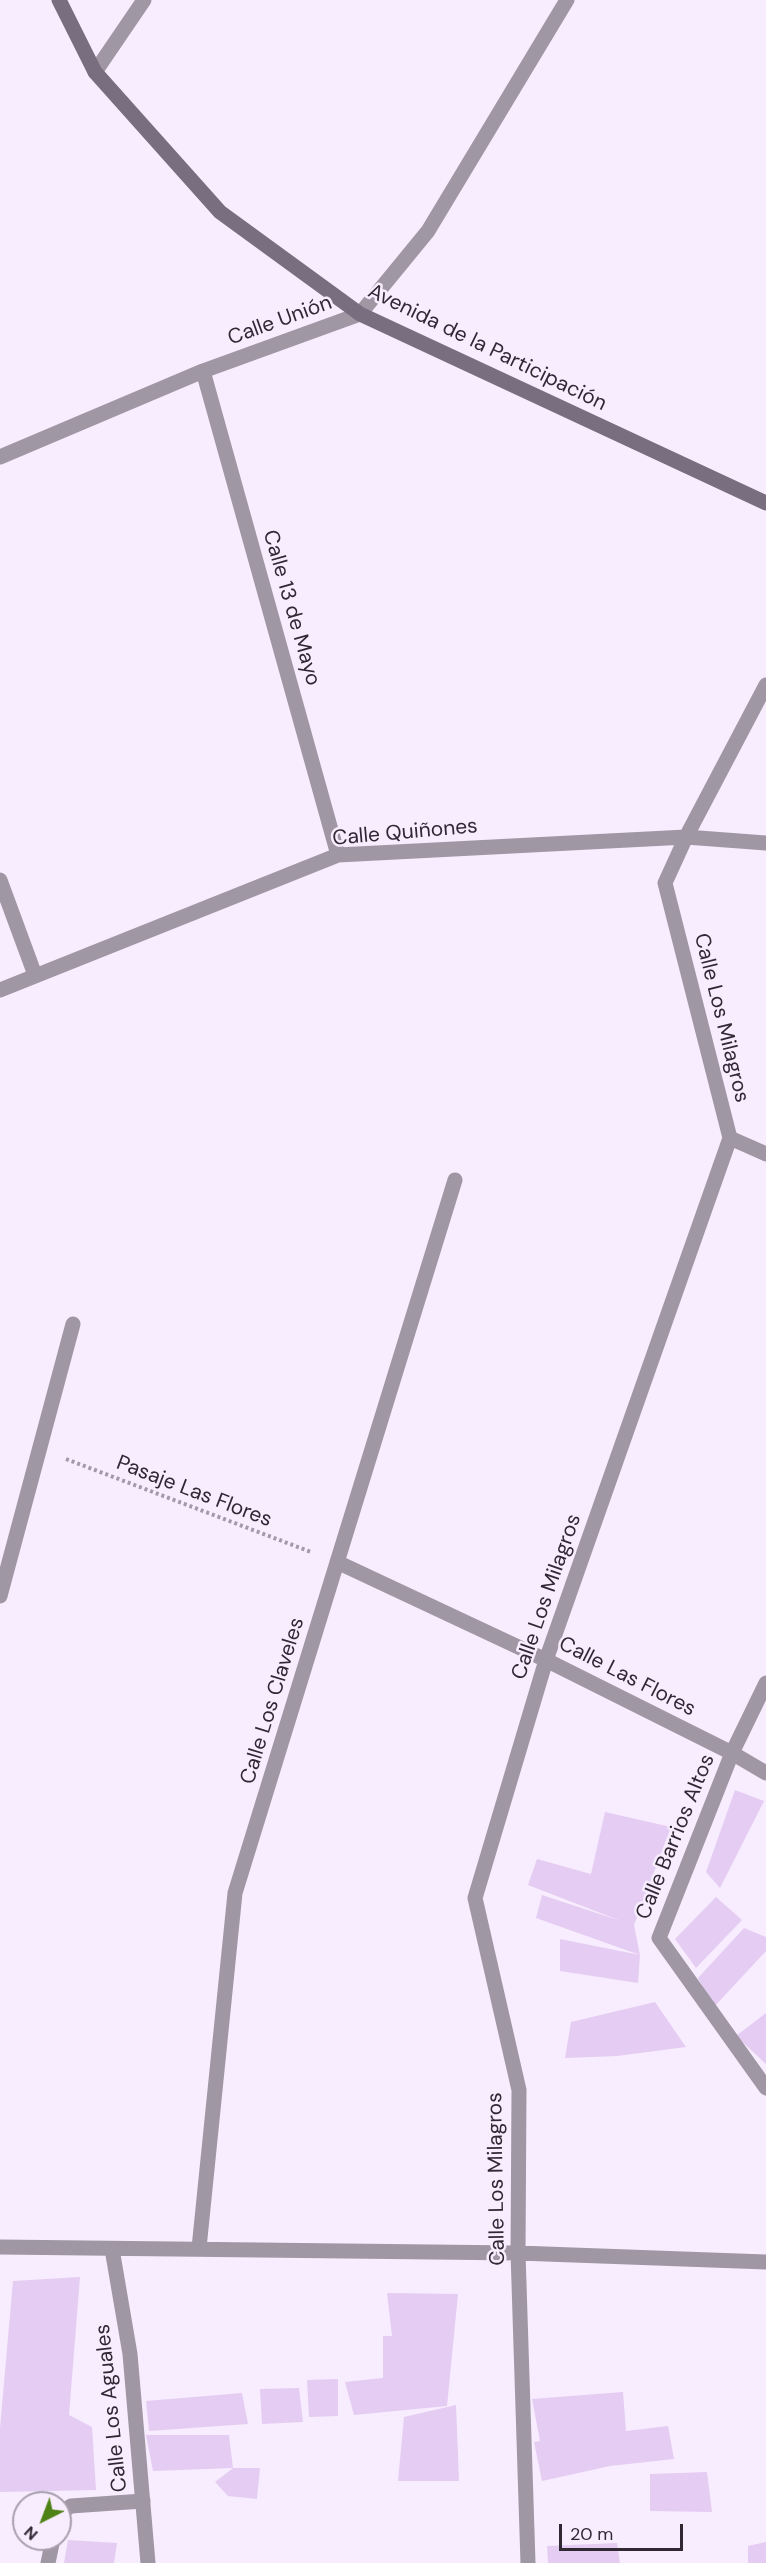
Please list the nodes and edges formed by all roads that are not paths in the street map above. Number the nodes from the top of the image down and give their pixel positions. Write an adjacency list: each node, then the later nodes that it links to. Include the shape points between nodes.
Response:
1 (59, 0): 4 (main road, Avenida de la Participación)
2 (144, 0): 4 (street)
3 (567, 0): 5 (street, Calle Unión, via 428,231)
4 (95, 72): 5 (main road, Avenida de la Participación, via 220,212)
5 (360, 314): 6 (street, Calle Unión); 8 (main road, Avenida de la Participación)
6 (203, 371): 7 (street, Calle Unión); 12 (street, Calle 13 de Mayo)
7 (0, 457)
8 (766, 503)
9 (766, 685): 10 (street, Calle Los Milagros)
10 (686, 837): 11 (street, Calle Quiñones); 12 (street, Calle Quiñones); 16 (street, Calle Los Milagros, via 665,883)
11 (766, 843)
12 (338, 855): 14 (street, Calle Quiñones)
13 (0, 880): 14 (street)
14 (35, 975): 15 (street, Calle Quiñones)
15 (0, 990)
16 (730, 1138): 17 (street); 22 (street, Calle Los Milagros)
17 (766, 1154)
18 (455, 1180): 20 (street, Calle Los Claveles)
19 (73, 1324): 21 (street)
20 (337, 1562): 22 (street, Calle Las Flores); 28 (street, Calle Los Claveles, via 236,1893)
21 (0, 1596)
22 (546, 1660): 24 (street, Calle Las Flores); 30 (street, Calle Los Milagros, via 475,1898 519,2090)
23 (766, 1683): 24 (street, Calle Barrios Altos)
24 (732, 1754): 25 (street, Calle Las Flores); 26 (street, Calle Barrios Altos, via 659,1938)
25 (766, 1773)
26 (766, 2088)
27 (0, 2247): 29 (street)
28 (199, 2248): 29 (street); 30 (street)
29 (112, 2249): 32 (street, Calle Los Aguales, via 130,2354)
30 (518, 2253): 31 (street); 35 (street, Calle Los Milagros)
31 (766, 2262)
32 (143, 2501): 33 (street); 34 (street, Calle Los Aguales)
33 (72, 2506)
34 (148, 2563)
35 (528, 2563)

